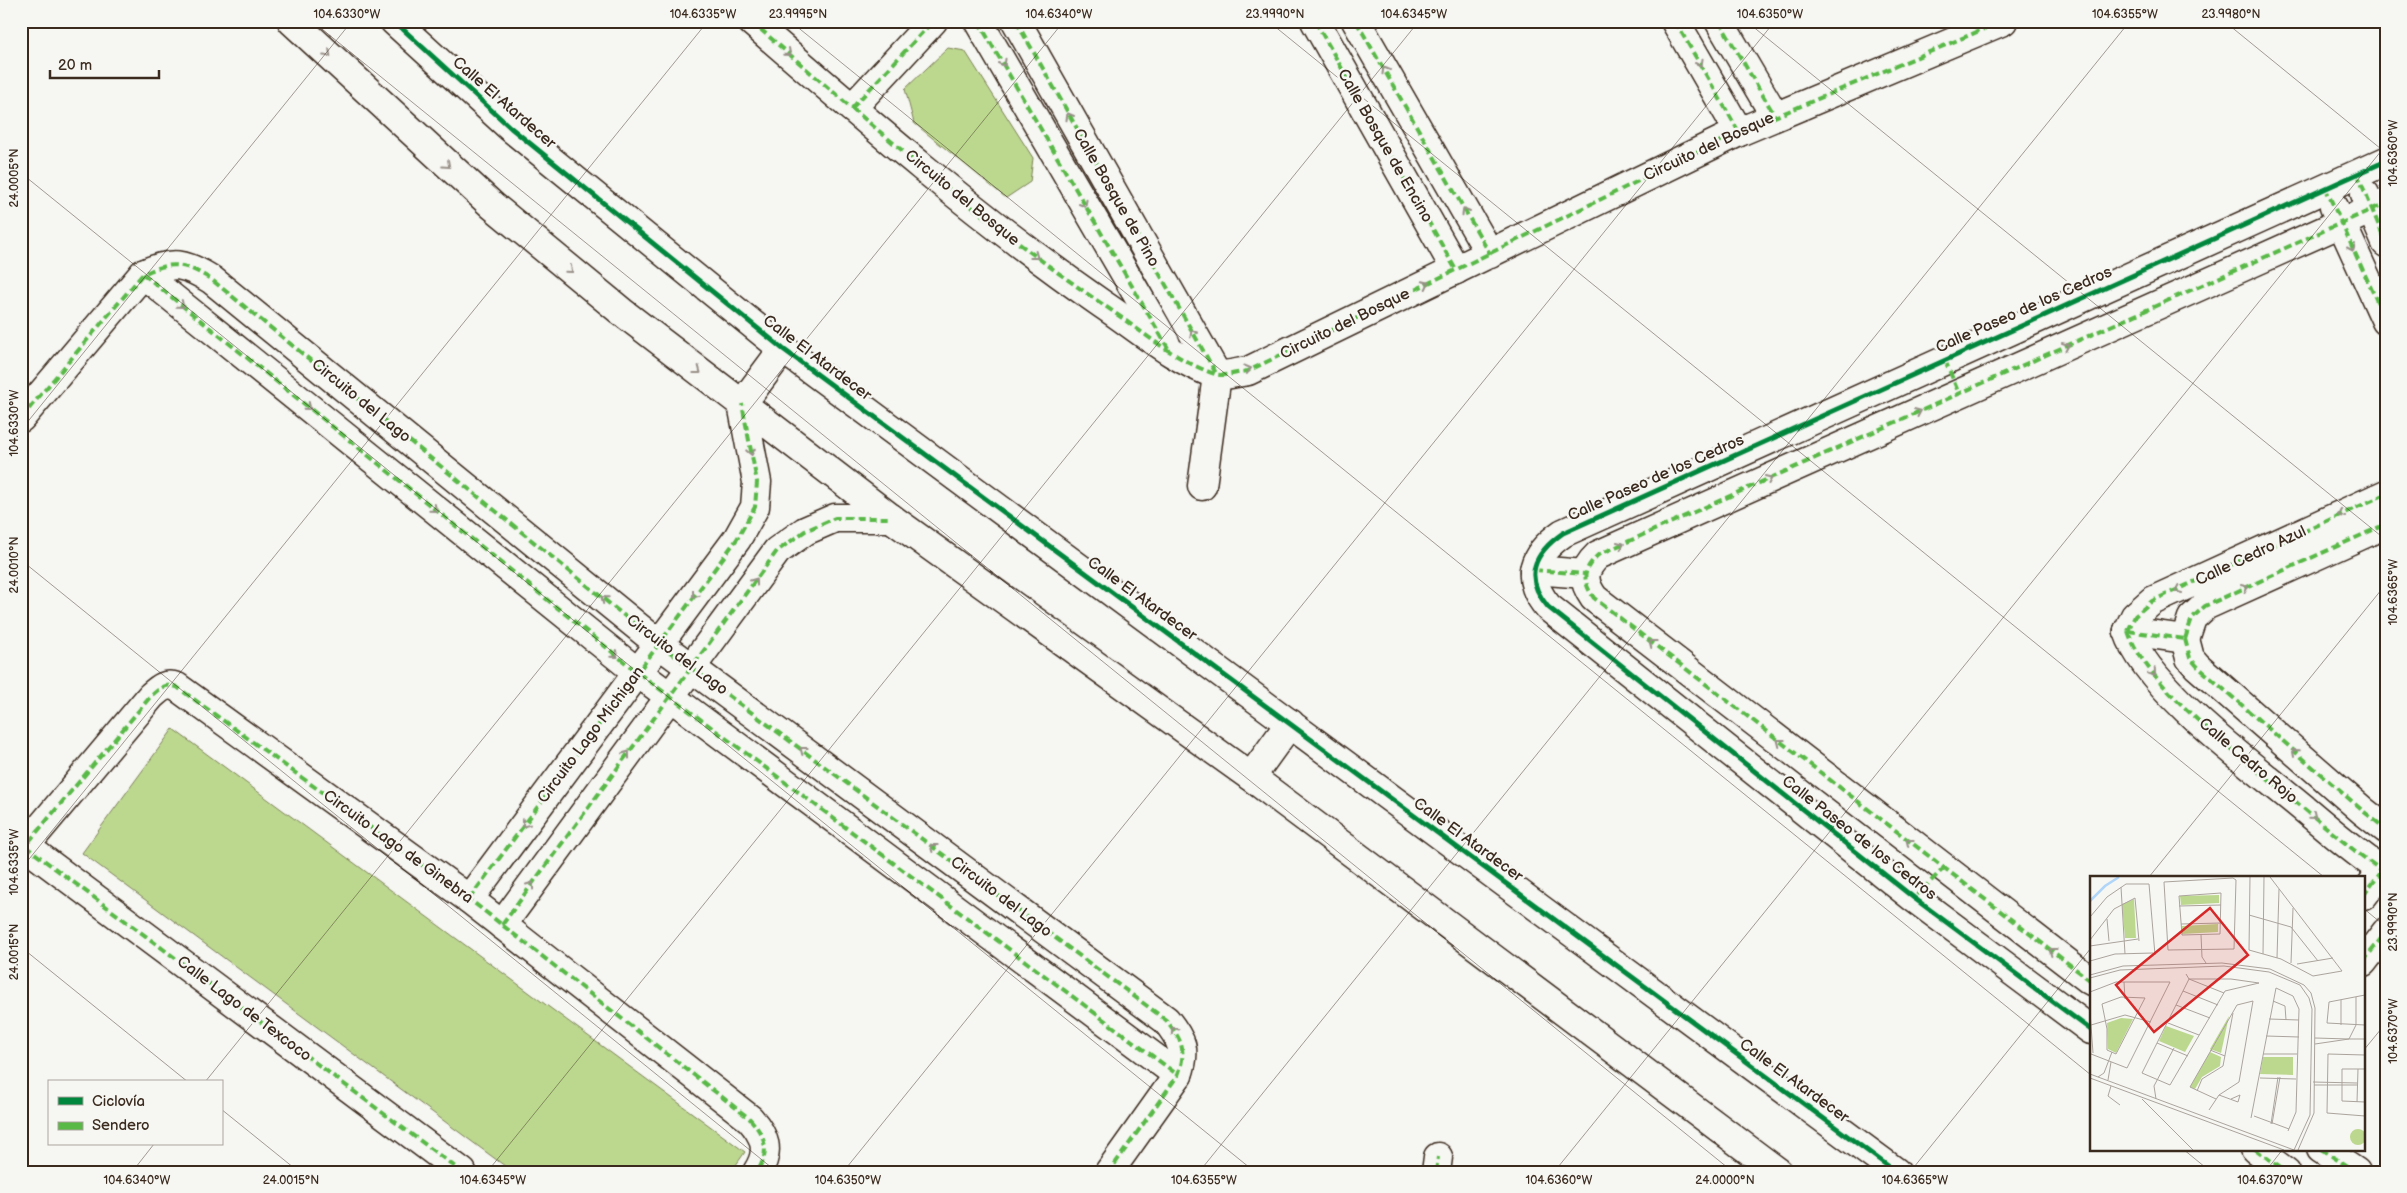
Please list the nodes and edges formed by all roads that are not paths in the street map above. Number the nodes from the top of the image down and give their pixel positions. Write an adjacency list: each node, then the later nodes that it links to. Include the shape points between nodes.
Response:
1 (292, 21): 30 (street, one-way to 30, via 493,206 622,312)
2 (394, 21): 25 (street, Calle El Atardecer, via 511,128)
3 (751, 21): 12 (street, Circuito del Bosque, one-way to 12)
4 (933, 21): 12 (street)
5 (978, 21): 26 (street, Calle Bosque de Pino, one-way to 26)
6 (1016, 21): 28 (street, Calle Bosque de Pino, one-way to 6)
7 (1315, 21): 22 (street, Calle Bosque de Encino)
8 (1356, 21): 21 (street, one-way to 8)
9 (1675, 21): 14 (street, one-way to 14)
10 (1719, 21): 13 (street)
11 (2003, 21): 13 (street, Circuito del Bosque)
12 (852, 108): 26 (street, Circuito del Bosque, one-way to 26, via 977,213)
13 (1775, 116): 14 (street, Circuito del Bosque)
14 (1739, 132): 21 (street, Circuito del Bosque)
15 (2386, 161): 16 (street, Calle Paseo de los Cedros)
16 (2357, 173): 17 (street, Calle Paseo de los Cedros); 18 (street)
17 (2325, 187): 19 (street); 27 (street, Calle Paseo de los Cedros)
18 (2379, 206): 19 (street); 20 (street)
19 (2341, 223): 24 (street, one-way to 24); 29 (street, one-way to 19)
20 (2386, 243)
21 (1490, 254): 22 (street, Circuito del Bosque)
22 (1456, 270): 28 (street, Circuito del Bosque, one-way to 22, via 1248,371)
23 (143, 274): 31 (street, Circuito del Lago); 40 (street, Circuito del Lago, one-way to 23, via 212,280 179,265 162,265); 42 (street, one-way to 42)
24 (2386, 321)
25 (782, 349): 30 (street); 44 (street, Calle El Atardecer)
26 (1170, 350): 28 (street, Circuito del Bosque)
27 (1945, 360): 29 (street); 36 (street, Calle Paseo de los Cedros, via 1563,533 1536,558)
28 (1217, 375): 32 (street)
29 (1959, 394): 37 (street, one-way to 29, via 1598,555)
30 (742, 404): 34 (street); 40 (street, Circuito Lago Michigan, one-way to 40, via 757,482 755,507 737,539)
31 (21, 418)
32 (1202, 486)
33 (2386, 494): 38 (street, Calle Cedro Azul, one-way to 38, via 2152,602 2135,616)
34 (891, 518): 41 (street, one-way to 34, via 777,551 805,531 835,518); 45 (street)
35 (2386, 524): 39 (street, Calle Cedro Azul, one-way to 35, via 2192,618 2205,606)
36 (1534, 570): 37 (street); 51 (street, Calle Paseo de los Cedros, via 1534,583 1548,608)
37 (1585, 574): 48 (street, Calle Paseo de los Cedros, one-way to 37, via 1594,598 1586,587)
38 (2128, 631): 39 (street); 49 (street, Calle Cedro Rojo, one-way to 49, via 2153,673 2207,730)
39 (2185, 639): 46 (street, one-way to 39, via 2362,811 2197,666 2190,658)
40 (659, 644): 41 (street, Circuito del Lago); 42 (street, Circuito Lago Michigan)
41 (691, 667): 43 (street); 58 (street, Circuito del Lago, one-way to 41, via 1184,1059 1182,1044 1166,1020)
42 (637, 672): 43 (street); 52 (street, Circuito Lago Michigan, one-way to 52)
43 (669, 697): 53 (street, one-way to 43); 58 (street)
44 (1290, 723): 45 (street); 65 (street, Calle El Atardecer)
45 (1251, 777): 64 (street)
46 (2386, 828)
47 (23, 848): 52 (street, Circuito Lago de Ginebra, via 151,696 169,684 187,693); 61 (street, Calle Lago de Texcoco)
48 (1943, 869): 51 (street); 56 (street, Calle Paseo de los Cedros, one-way to 48)
49 (2385, 870): 50 (street)
50 (2364, 895)
51 (1914, 898): 57 (street, Calle Paseo de los Cedros)
52 (469, 899): 53 (street, Circuito Lago de Ginebra)
53 (502, 924): 62 (street, Circuito Lago de Ginebra, via 750,1119 766,1143 766,1155)
54 (2386, 932): 55 (street)
55 (2364, 961)
56 (2090, 980)
57 (2090, 1029)
58 (1178, 1075): 63 (street, Circuito del Lago)
59 (2256, 1150): 66 (street)
60 (2323, 1150): 67 (street)
61 (462, 1172)
62 (757, 1172)
63 (1108, 1172)
64 (1778, 1172)
65 (1896, 1172)
66 (2286, 1172)
67 (2356, 1172)

